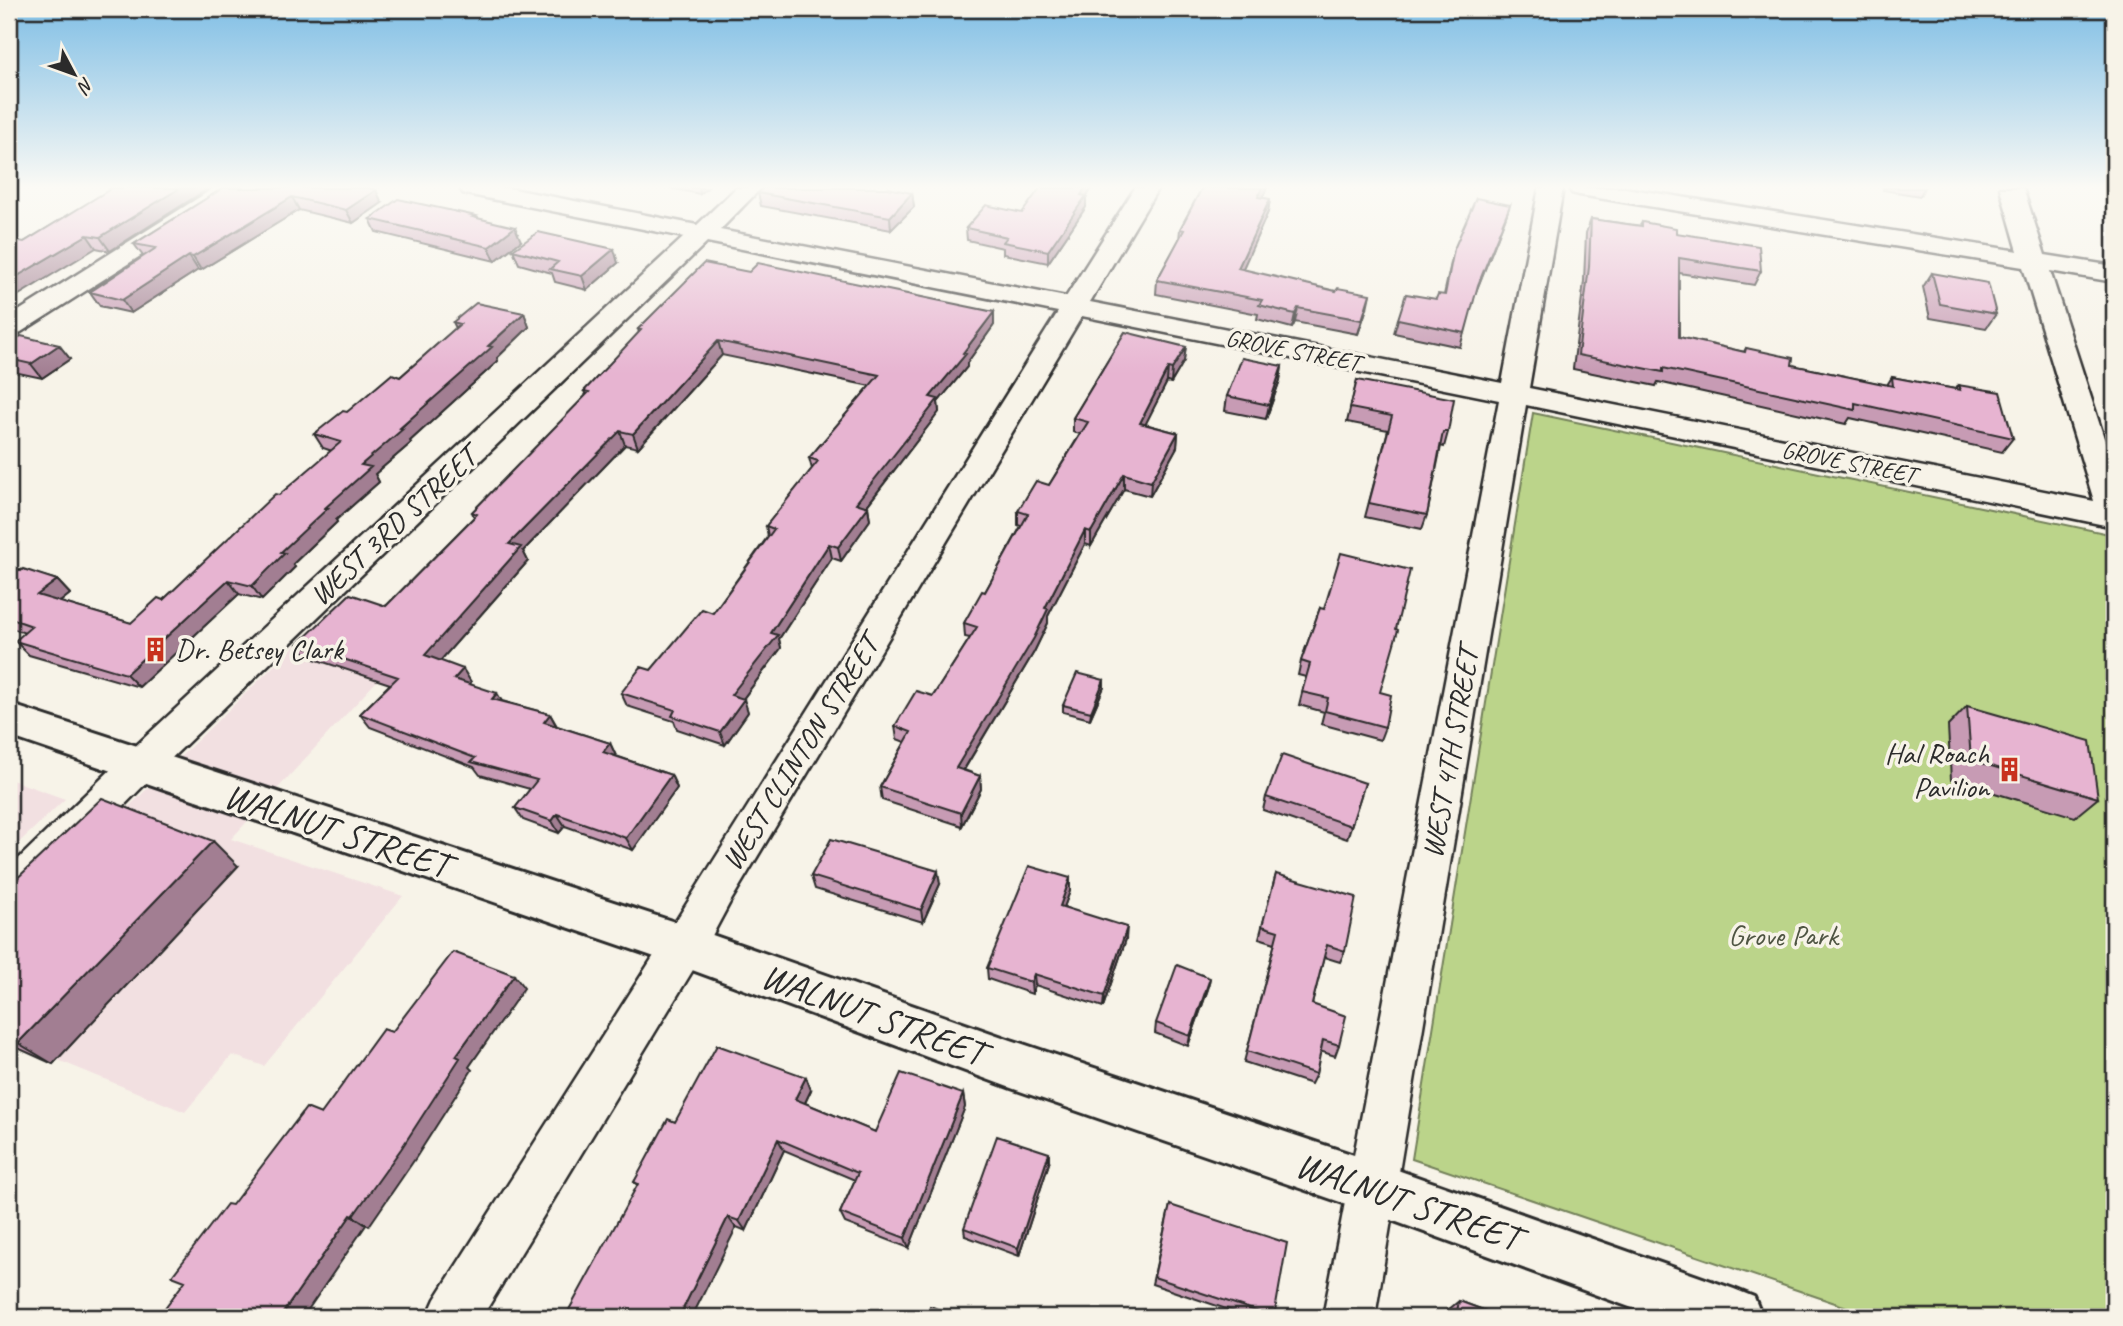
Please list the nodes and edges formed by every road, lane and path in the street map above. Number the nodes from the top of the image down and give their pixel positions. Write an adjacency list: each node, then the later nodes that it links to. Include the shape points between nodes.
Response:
1 (133, 250): 11 (street)
2 (685, 250): 15 (street, WEST 3RD STREET)
3 (778, 250): 10 (street, GROVE STREET)
4 (1109, 250): 10 (street, WEST CLINTON STREET)
5 (1540, 250): 12 (street, WEST 4TH STREET)
6 (1965, 250): 8 (street)
7 (2030, 250): 8 (street)
8 (2034, 261): 9 (street); 13 (street)
9 (2114, 274)
10 (1073, 307): 12 (street, GROVE STREET); 17 (street, WEST CLINTON STREET)
11 (9, 328)
12 (1514, 394): 13 (street, GROVE STREET); 18 (street, WEST 4TH STREET)
13 (2114, 516)
14 (9, 720): 15 (street, WALNUT STREET)
15 (140, 765): 16 (street, WEST 3RD STREET); 17 (street, WALNUT STREET)
16 (9, 895)
17 (684, 946): 18 (street, WALNUT STREET, via 1010,1064); 19 (street, WEST CLINTON STREET)
18 (1372, 1187): 20 (street, WEST 4TH STREET); 21 (street, WALNUT STREET)
19 (453, 1317)
20 (1349, 1317)
21 (1734, 1317)

